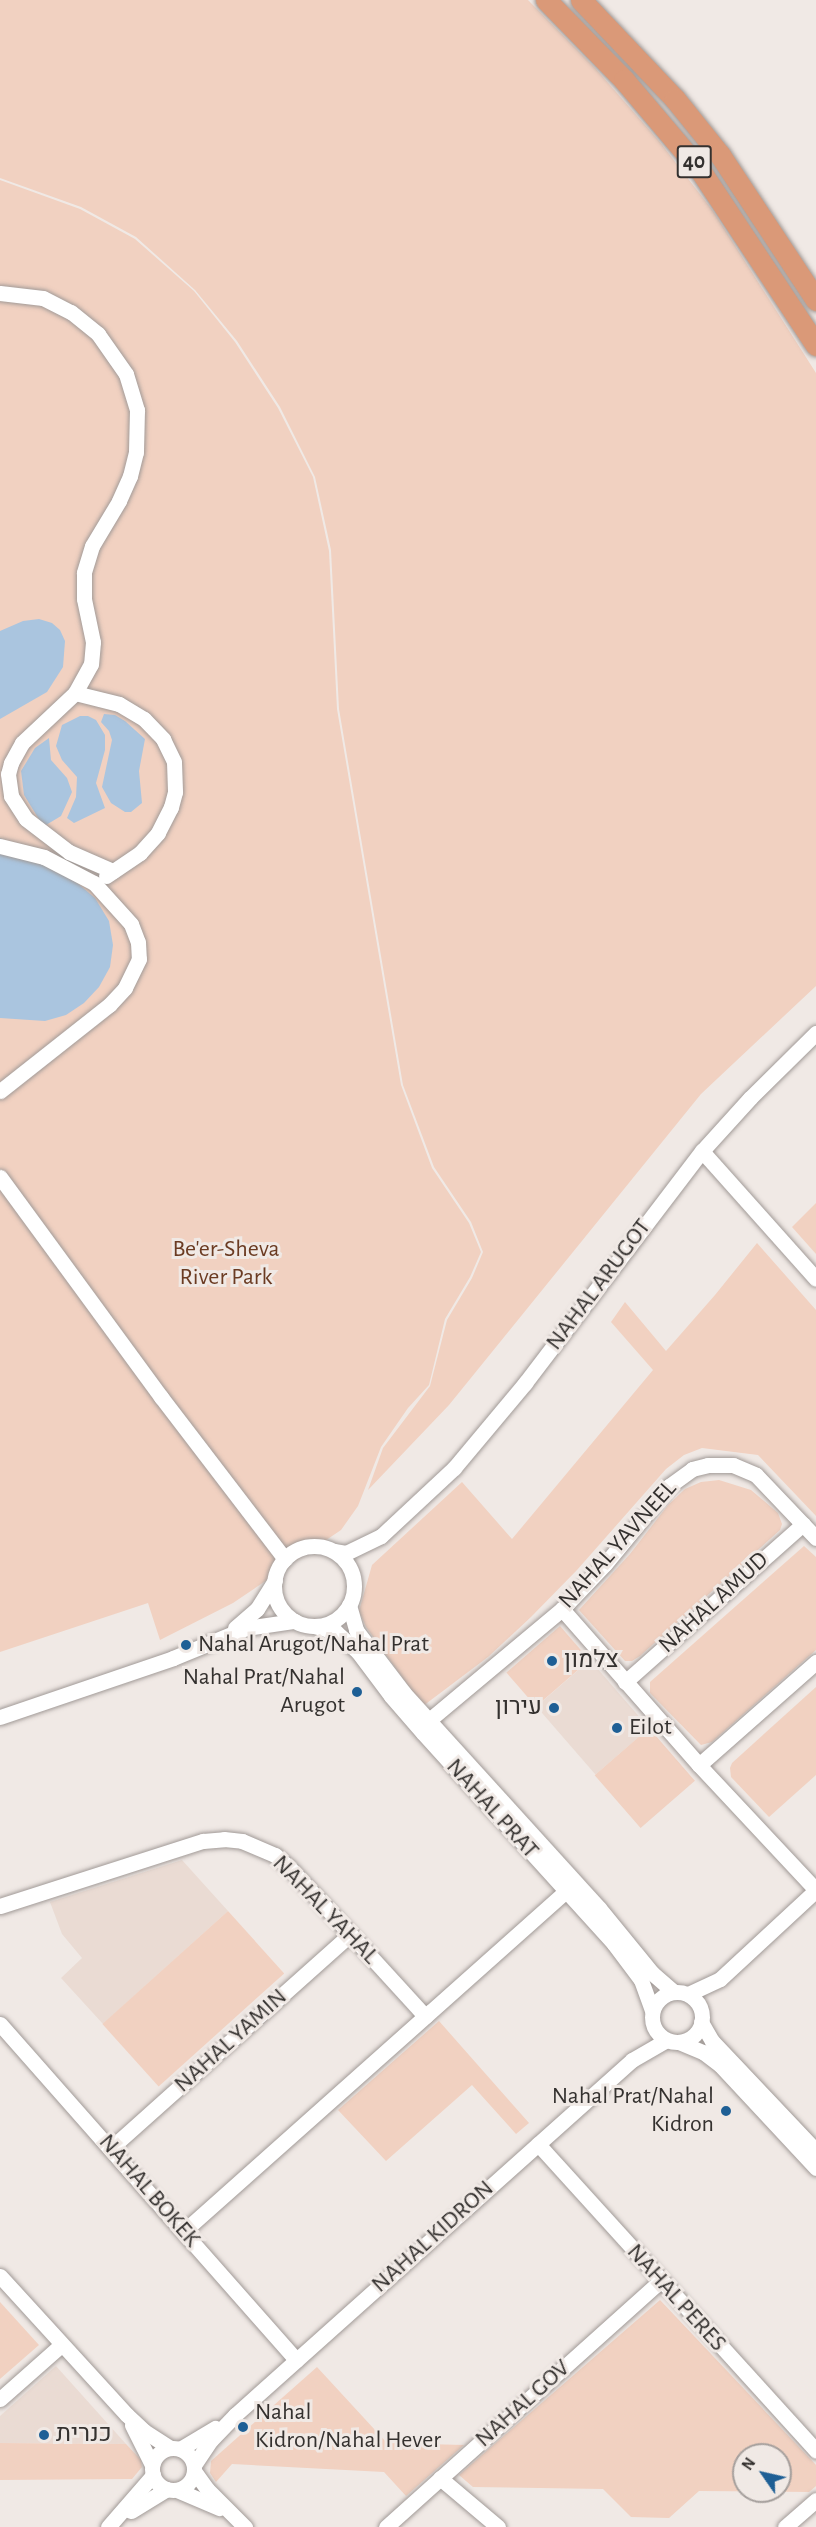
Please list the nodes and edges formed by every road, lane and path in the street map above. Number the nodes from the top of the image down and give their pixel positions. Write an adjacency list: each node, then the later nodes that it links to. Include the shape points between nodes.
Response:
1 (546, 0): 5 (highway, 40, via 631,87 700,170)
2 (581, 0): 4 (highway, 40, via 656,77 720,155)
3 (0, 293): 6 (street, via 43,298 71,312 98,334 118,359 137,410 136,452 130,476 92,546 84,573 93,653 87,674)
4 (816, 300)
5 (816, 345)
6 (75, 693): 8 (street, via 22,743 10,763 8,785 17,807 43,834 78,857); 8 (street, via 119,704 144,719 164,739 174,762 175,792 166,821 150,843)
7 (0, 846): 9 (street, via 44,857)
8 (113, 871): 9 (street)
9 (94, 883): 11 (street, via 131,924 139,959 125,988 110,1005)
10 (816, 1033): 12 (street, NAHAL ARUGOT)
11 (0, 1091)
12 (702, 1151): 14 (street); 16 (street, NAHAL ARUGOT, via 478,1441 429,1494)
13 (0, 1177): 19 (street)
14 (816, 1279)
15 (803, 1524): 17 (street, NAHAL YAVNEEL); 23 (street, NAHAL YAVNEEL, via 756,1475 733,1465 692,1469 669,1486); 28 (street, NAHAL AMUD)
16 (381, 1536): 18 (street, NAHAL ARUGOT, via 346,1553); 20 (street, NAHAL ARUGOT)
17 (816, 1538)
18 (334, 1551): 19 (street, via 305,1547); 20 (street)
19 (285, 1559): 21 (street)
20 (353, 1575): 22 (street)
21 (275, 1580): 24 (street, via 276,1599); 26 (street, via 250,1616)
22 (349, 1605): 25 (street, via 337,1619); 30 (street, NAHAL PRAT, via 352,1621 363,1641)
23 (562, 1610): 28 (street); 30 (street, NAHAL YAVNEEL)
24 (294, 1621): 25 (street); 26 (street, via 262,1623)
25 (314, 1626): 33 (street, NAHAL PRAT, via 336,1632 351,1644 417,1726)
26 (217, 1640): 29 (street)
27 (816, 1662): 31 (street)
28 (625, 1682): 31 (street)
29 (0, 1717)
30 (428, 1721): 37 (street, NAHAL PRAT, via 599,1908 652,1973)
31 (699, 1765): 32 (street)
32 (816, 1890): 36 (street)
33 (566, 1891): 38 (street); 39 (street, NAHAL PRAT, via 634,1970 647,1991)
34 (0, 1906): 35 (street, NAHAL YAHAL, via 203,1841 224,1839 260,1847 275,1855)
35 (350, 1934): 38 (street, NAHAL YAHAL); 45 (street, NAHAL YAMIN)
36 (720, 1979): 37 (street); 40 (street)
37 (681, 1993): 39 (street, via 660,1998); 40 (street, via 696,2001)
38 (425, 2016): 48 (street)
39 (652, 2016): 42 (street, via 656,2032); 43 (street, NAHAL KIDRON)
40 (701, 2018): 42 (street, via 694,2035); 46 (street, via 712,2041)
41 (0, 2024): 45 (street, NAHAL BOKEK)
42 (673, 2041): 43 (street, NAHAL KIDRON); 47 (street, via 703,2052 720,2065)
43 (632, 2060): 44 (street, NAHAL KIDRON)
44 (538, 2144): 50 (street, NAHAL PERES); 52 (street, NAHAL KIDRON)
45 (111, 2148): 48 (street, NAHAL BOKEK)
46 (815, 2148)
47 (816, 2168)
48 (184, 2231): 52 (street, NAHAL BOKEK)
49 (0, 2276): 51 (street)
50 (660, 2282): 57 (street, NAHAL PERES); 60 (street, NAHAL GOV)
51 (61, 2345): 53 (street); 54 (street)
52 (296, 2360): 55 (street, NAHAL KIDRON)
53 (0, 2399)
54 (127, 2415): 56 (street, via 144,2431); 59 (street)
55 (235, 2415): 56 (street, NAHAL KIDRON); 58 (street, NAHAL KIDRON, via 211,2440)
56 (175, 2449): 58 (street, via 189,2455); 59 (street, via 160,2452)
57 (816, 2451)
58 (194, 2468): 61 (street, via 191,2481); 63 (street)
59 (152, 2470): 61 (street, via 157,2484); 64 (street)
60 (440, 2478): 66 (street, NAHAL GOV); 67 (street)
61 (172, 2490): 63 (street); 64 (street)
62 (816, 2500): 68 (street)
63 (230, 2514): 65 (street)
64 (112, 2524)
65 (245, 2527)
66 (386, 2527)
67 (498, 2527)
68 (786, 2527)

